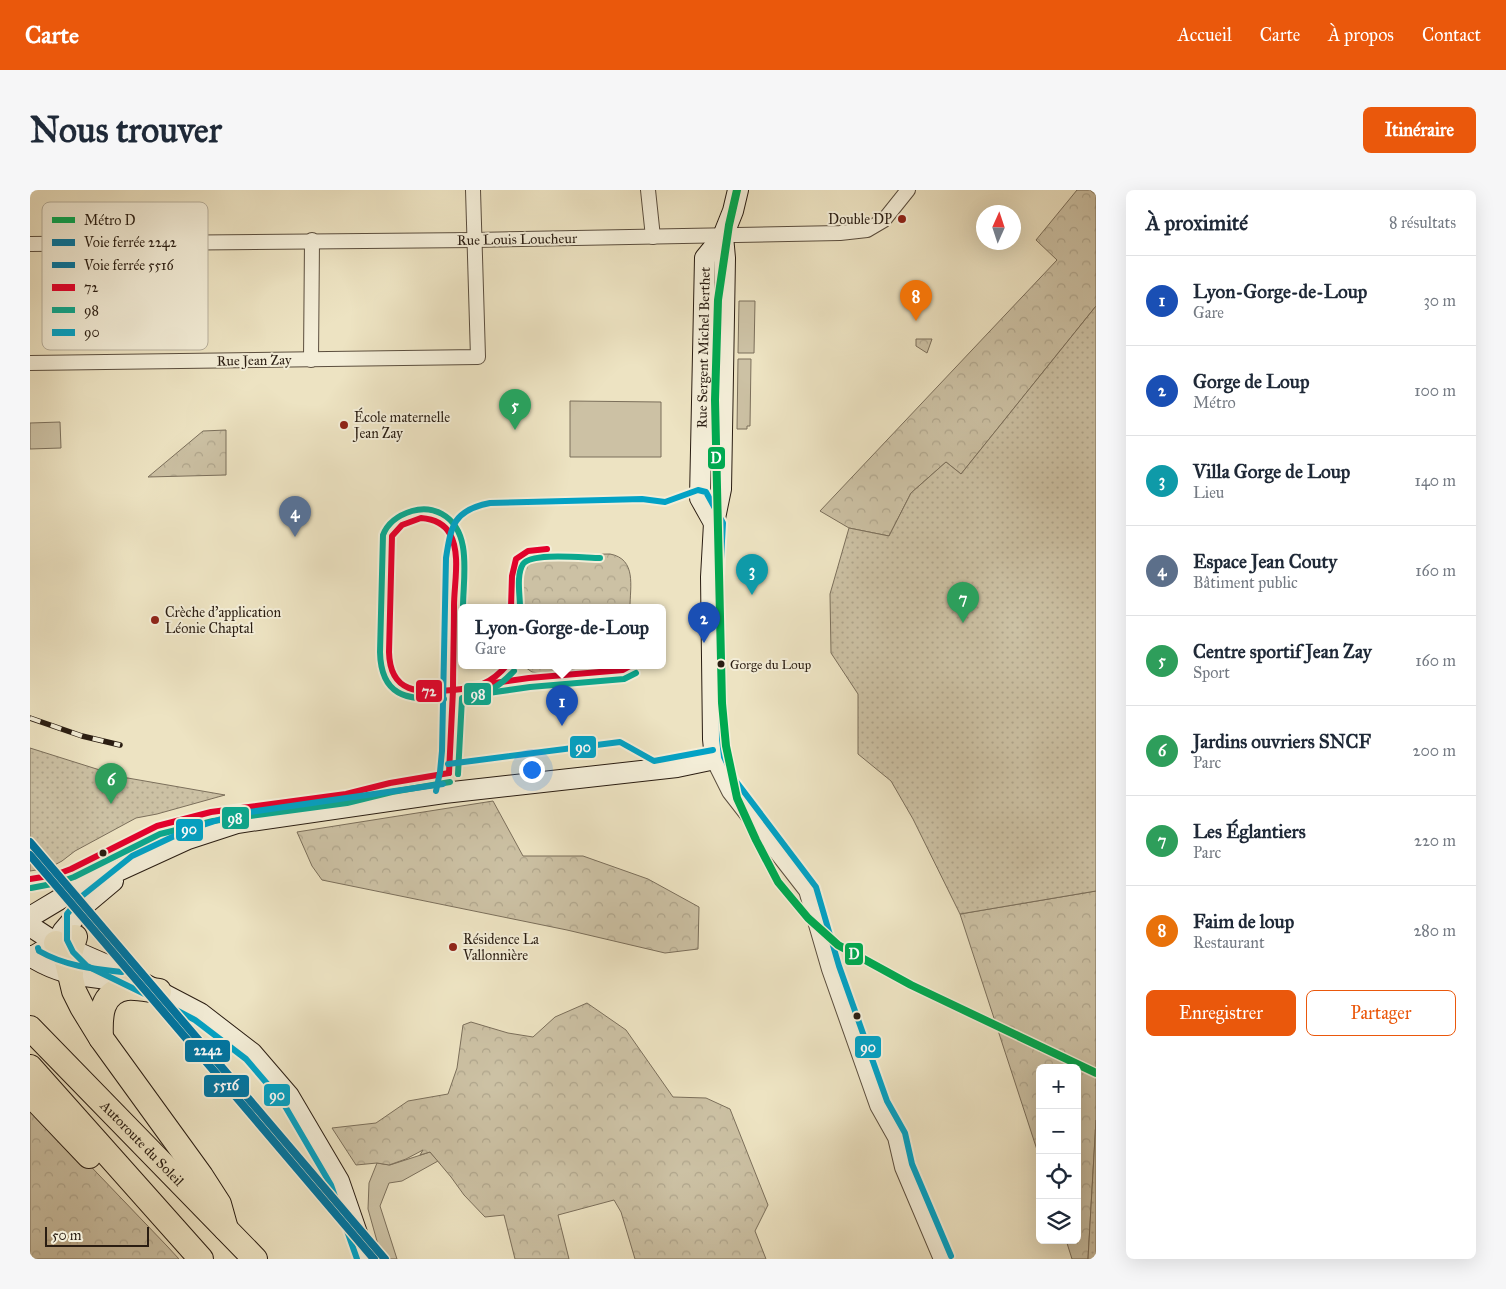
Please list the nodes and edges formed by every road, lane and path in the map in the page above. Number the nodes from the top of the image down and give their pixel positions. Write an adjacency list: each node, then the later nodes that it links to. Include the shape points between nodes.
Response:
1 (472, 190): 8 (street)
2 (648, 190): 6 (street)
3 (738, 190): 5 (main road, Rue Sergent Michel Berthet)
4 (908, 190): 5 (street, Rue Louis Loucheur, via 884,220 867,230)
5 (723, 236): 6 (street, Rue Louis Loucheur); 12 (main road, Rue Sergent Michel Berthet, via 721,489 714,523 711,577)
6 (652, 237): 8 (street, Rue Louis Loucheur)
7 (312, 240): 8 (street, Rue Louis Loucheur); 9 (street, Rue Louis Loucheur); 10 (street)
8 (475, 240): 10 (street, Rue Jean Zay, via 478,357)
9 (208, 241)
10 (311, 360): 11 (street, Rue Jean Zay)
11 (30, 363)
12 (714, 760): 13 (main road, via 236,822); 29 (street, via 731,791 808,890 831,969 879,1105 897,1136 904,1167)
13 (137, 862): 14 (main road, via 70,893); 16 (main road, via 88,902)
14 (30, 917)
15 (30, 926): 16 (main road)
16 (74, 941): 17 (main road); 18 (highway, via 66,958); 19 (main road)
17 (31, 955): 18 (main road, via 49,968)
18 (71, 975): 19 (main road, via 128,982); 21 (highway, via 74,991)
19 (159, 991): 21 (highway, via 127,988 110,996 101,1012); 28 (main road, via 200,1013 252,1053 289,1096 339,1181)
20 (30, 1028): 25 (highway, Autoroute du Soleil)
21 (101, 1038): 25 (highway, via 220,1204)
22 (30, 1067): 24 (highway)
23 (30, 1094): 24 (highway, via 123,1190)
24 (146, 1197): 26 (highway)
25 (226, 1229): 27 (highway, Autoroute du Soleil)
26 (201, 1259)
27 (255, 1259)
28 (366, 1259)
29 (943, 1259)

